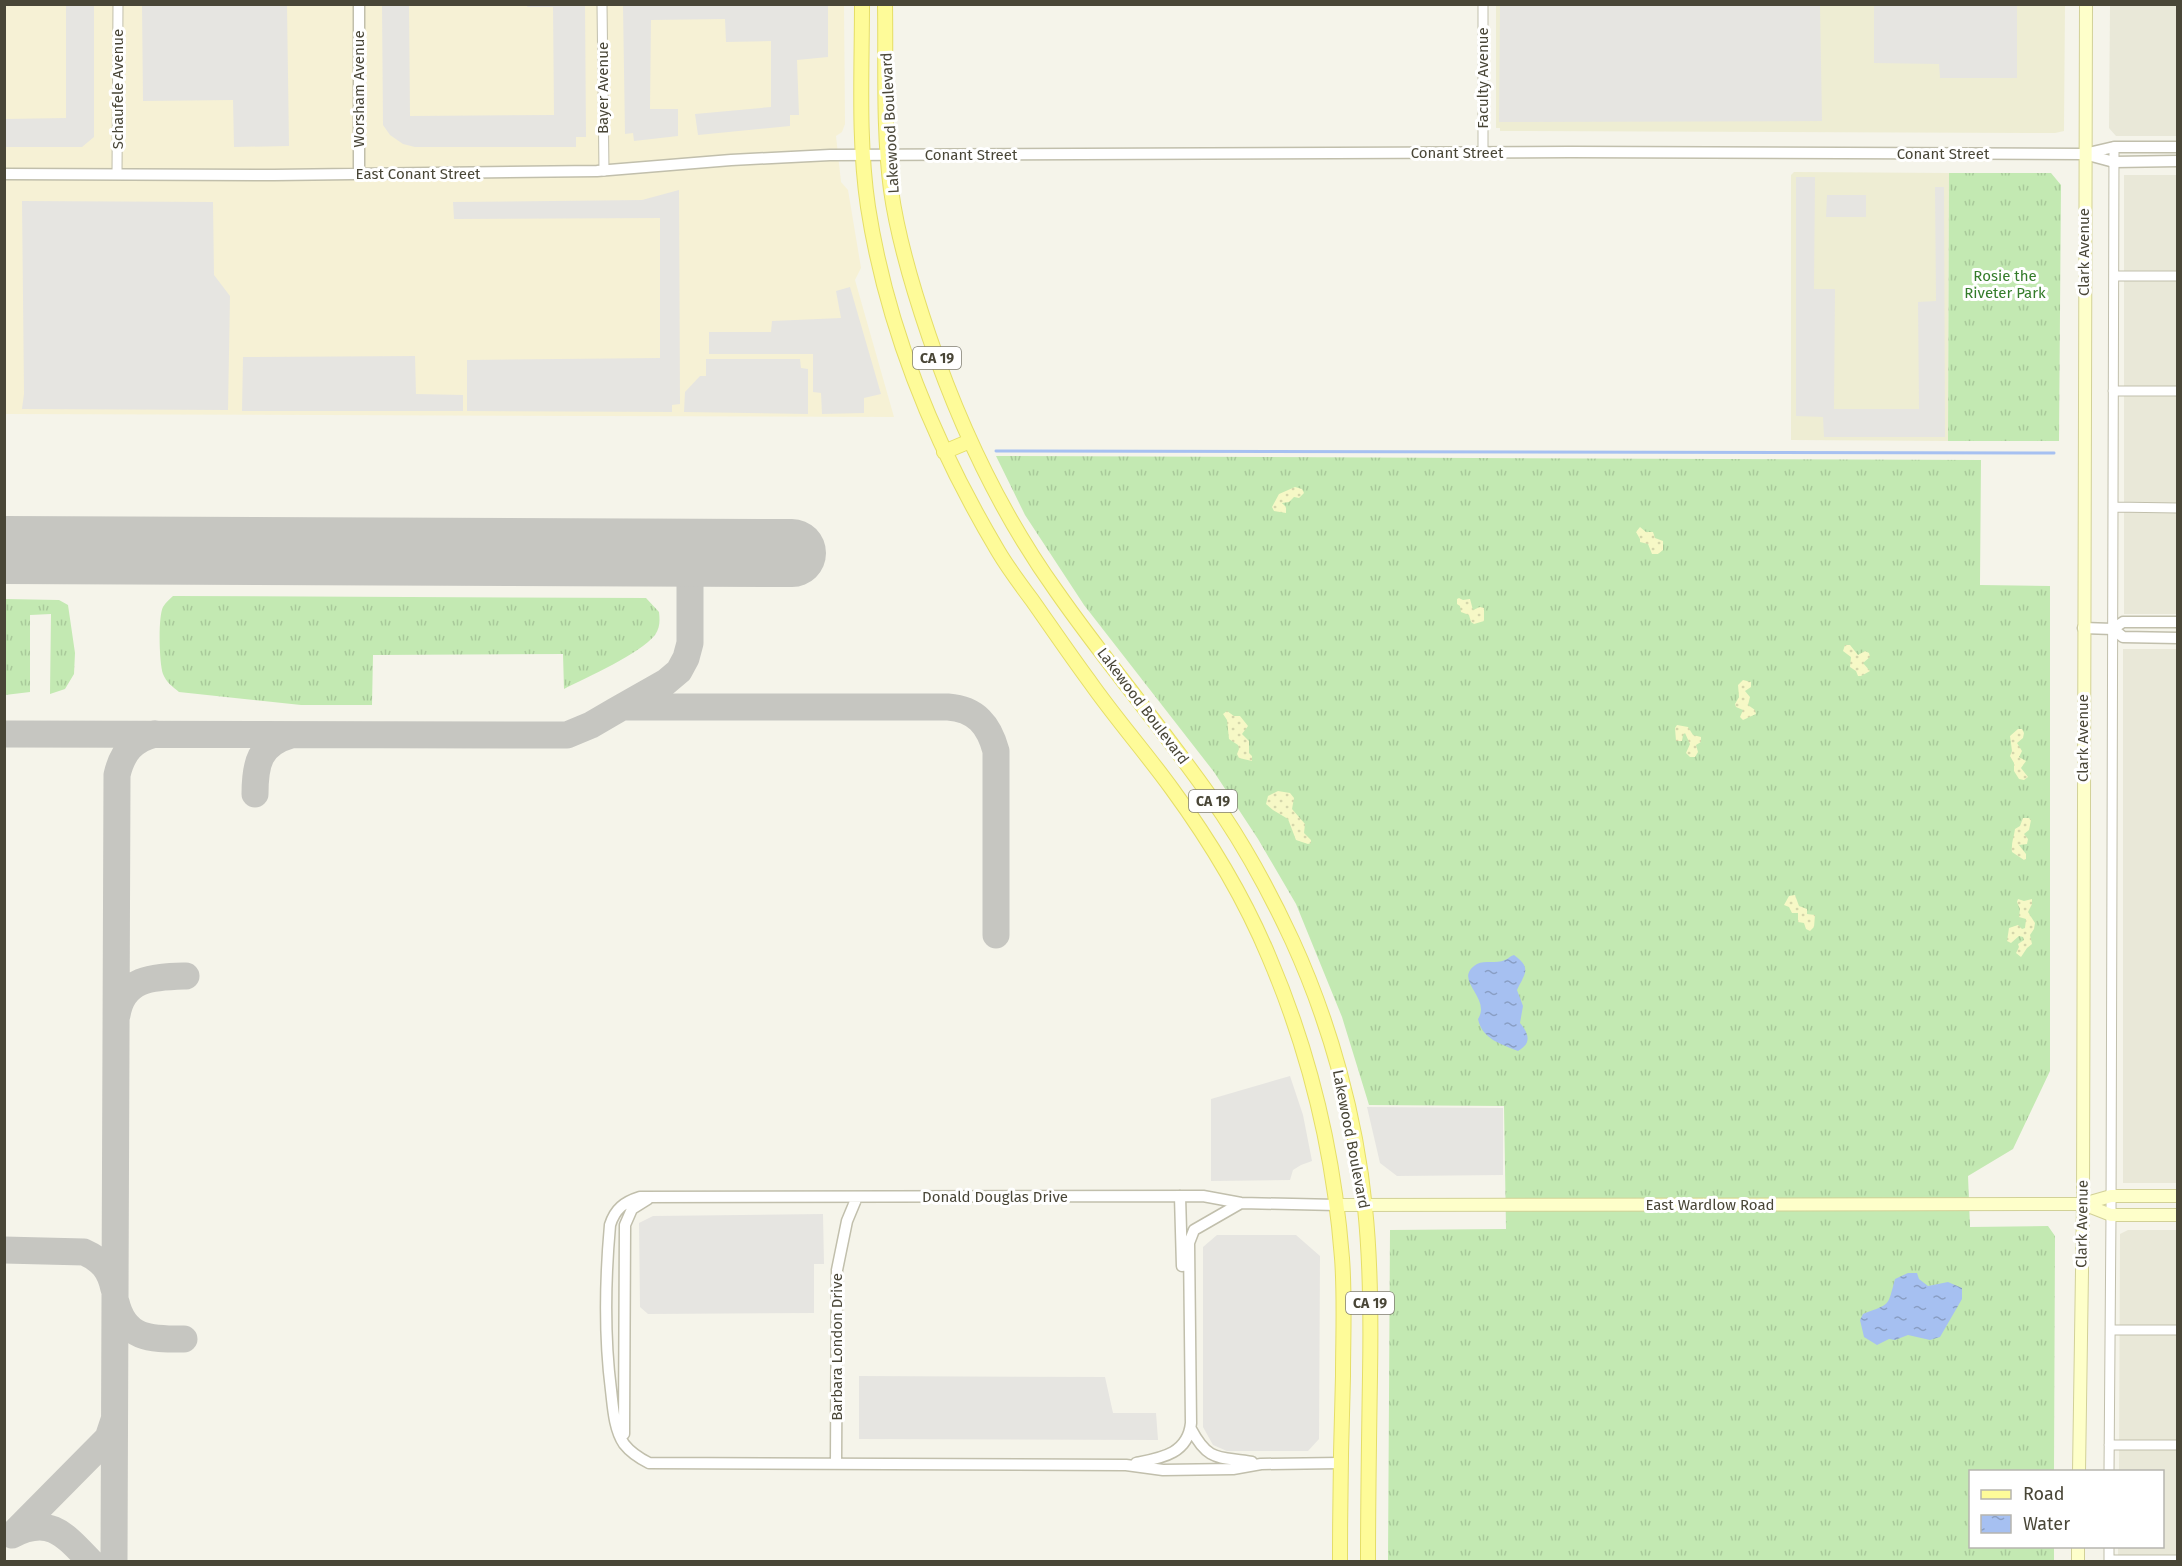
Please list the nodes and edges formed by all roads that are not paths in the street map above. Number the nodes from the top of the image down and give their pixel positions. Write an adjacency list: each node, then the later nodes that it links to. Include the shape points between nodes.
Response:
1 (118, 4): 19 (street, Schaufele Avenue)
2 (359, 4): 20 (street, Worsham Avenue)
3 (602, 4): 17 (street, Bayer Avenue)
4 (862, 4): 13 (main road, Lakewood Boulevard / CA 19)
5 (885, 4): 14 (main road, Lakewood Boulevard / CA 19)
6 (1483, 4): 10 (street, Faculty Avenue)
7 (2086, 4): 11 (main road, Clark Avenue)
8 (2114, 147): 9 (street, Conant Street); 11 (street, Conant Street); 16 (street, Clark Avenue)
9 (2178, 147)
10 (1483, 152): 11 (street, Conant Street); 14 (street, Conant Street)
11 (2084, 154): 16 (street, Conant Street); 30 (main road, Clark Avenue)
12 (830, 155): 13 (street, Conant Street); 17 (street, East Conant Street)
13 (863, 155): 14 (street, Conant Street); 26 (main road, Lakewood Boulevard / CA 19, via 868,206 888,298 911,374)
14 (889, 155): 25 (main road, Lakewood Boulevard / CA 19, via 891,189 911,283)
15 (2178, 161): 16 (street, Conant Street)
16 (2114, 162): 21 (street, Clark Avenue)
17 (604, 171): 20 (street, East Conant Street)
18 (4, 174): 19 (street, East Conant Street)
19 (117, 174): 20 (street, East Conant Street)
20 (359, 174)
21 (2114, 276): 22 (street); 23 (street, Clark Avenue)
22 (2178, 276)
23 (2113, 391): 24 (street); 27 (street, Clark Avenue)
24 (2178, 392)
25 (970, 441): 26 (main road); 41 (main road, Lakewood Boulevard / CA 19, via 1023,540 1056,591 1193,772 1258,873 1293,943 1324,1024 1345,1096)
26 (944, 452): 40 (main road, Lakewood Boulevard / CA 19, via 1000,554 1093,686 1171,787 1235,886 1269,954 1299,1032 1317,1093)
27 (2113, 507): 28 (street); 31 (street, Clark Avenue)
28 (2178, 508)
29 (2178, 622): 31 (street, via 2123,622)
30 (2083, 628): 31 (street); 39 (main road, Clark Avenue)
31 (2113, 629): 32 (street, via 2122,637); 35 (street, Clark Avenue)
32 (2178, 638)
33 (653, 1196): 37 (street, Donald Douglas Drive); 48 (street, via 632,1209 625,1225); 48 (street, Donald Douglas Drive, via 621,1206 610,1225 605,1284 607,1361 613,1410)
34 (1180, 1196): 37 (street, Donald Douglas Drive); 38 (street, Donald Douglas Drive); 44 (street, via 1181,1262)
35 (2111, 1196): 36 (main road, East Wardlow Road); 39 (main road, East Wardlow Road); 42 (street, Clark Avenue)
36 (2178, 1196)
37 (857, 1197): 51 (street, Barbara London Drive, via 847,1221 837,1270)
38 (1241, 1203): 40 (street, Donald Douglas Drive); 44 (street, via 1194,1230 1189,1244)
39 (2083, 1204): 41 (main road, East Wardlow Road); 42 (main road, East Wardlow Road); 55 (main road, Clark Avenue)
40 (1337, 1205): 41 (main road, East Wardlow Road); 52 (main road, Lakewood Boulevard / CA 19, via 1344,1315)
41 (1365, 1205): 60 (main road, Lakewood Boulevard / CA 19, via 1371,1315)
42 (2111, 1215): 43 (main road, East Wardlow Road); 45 (street, Clark Avenue)
43 (2178, 1215)
44 (1188, 1284): 47 (street)
45 (2111, 1330): 46 (street); 49 (street, Clark Avenue)
46 (2178, 1330)
47 (1191, 1429): 53 (street, via 1206,1452 1220,1459); 54 (street, via 1174,1453)
48 (624, 1443): 51 (street, via 636,1457 649,1462)
49 (2109, 1445): 50 (street); 56 (street, Clark Avenue)
50 (2178, 1445)
51 (836, 1463): 54 (street)
52 (1340, 1463): 53 (street); 59 (main road, Lakewood Boulevard / CA 19)
53 (1261, 1464): 54 (street, via 1233,1469 1163,1470)
54 (1126, 1465)
55 (2079, 1470)
56 (2109, 1470)
57 (2178, 1560): 58 (street)
58 (2109, 1561)
59 (1340, 1562)
60 (1368, 1562)

